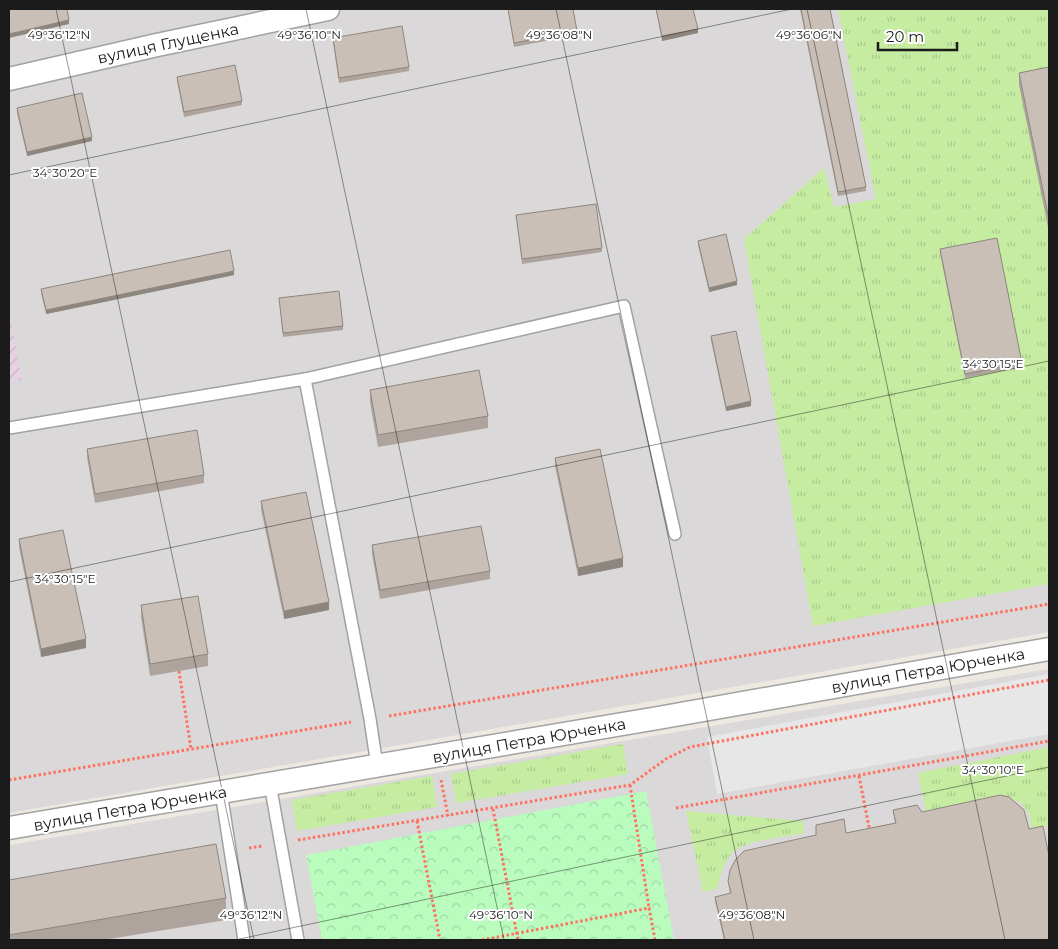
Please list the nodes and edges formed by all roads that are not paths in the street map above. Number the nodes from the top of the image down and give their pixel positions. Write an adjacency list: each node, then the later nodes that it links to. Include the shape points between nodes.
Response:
1 (328, 9): 2 (street, вулиця Глущенка)
2 (9, 80)
3 (305, 378): 4 (lane); 5 (lane, via 624,306); 7 (lane)
4 (9, 428)
5 (675, 534)
6 (1049, 648): 7 (street, вулиця Петра Юрченка)
7 (377, 766): 8 (street, вулиця Петра Юрченка)
8 (270, 784): 9 (street, вулиця Петра Юрченка); 12 (lane)
9 (221, 792): 10 (street, вулиця Петра Юрченка); 11 (lane)
10 (9, 828)
11 (244, 940)
12 (298, 940)

